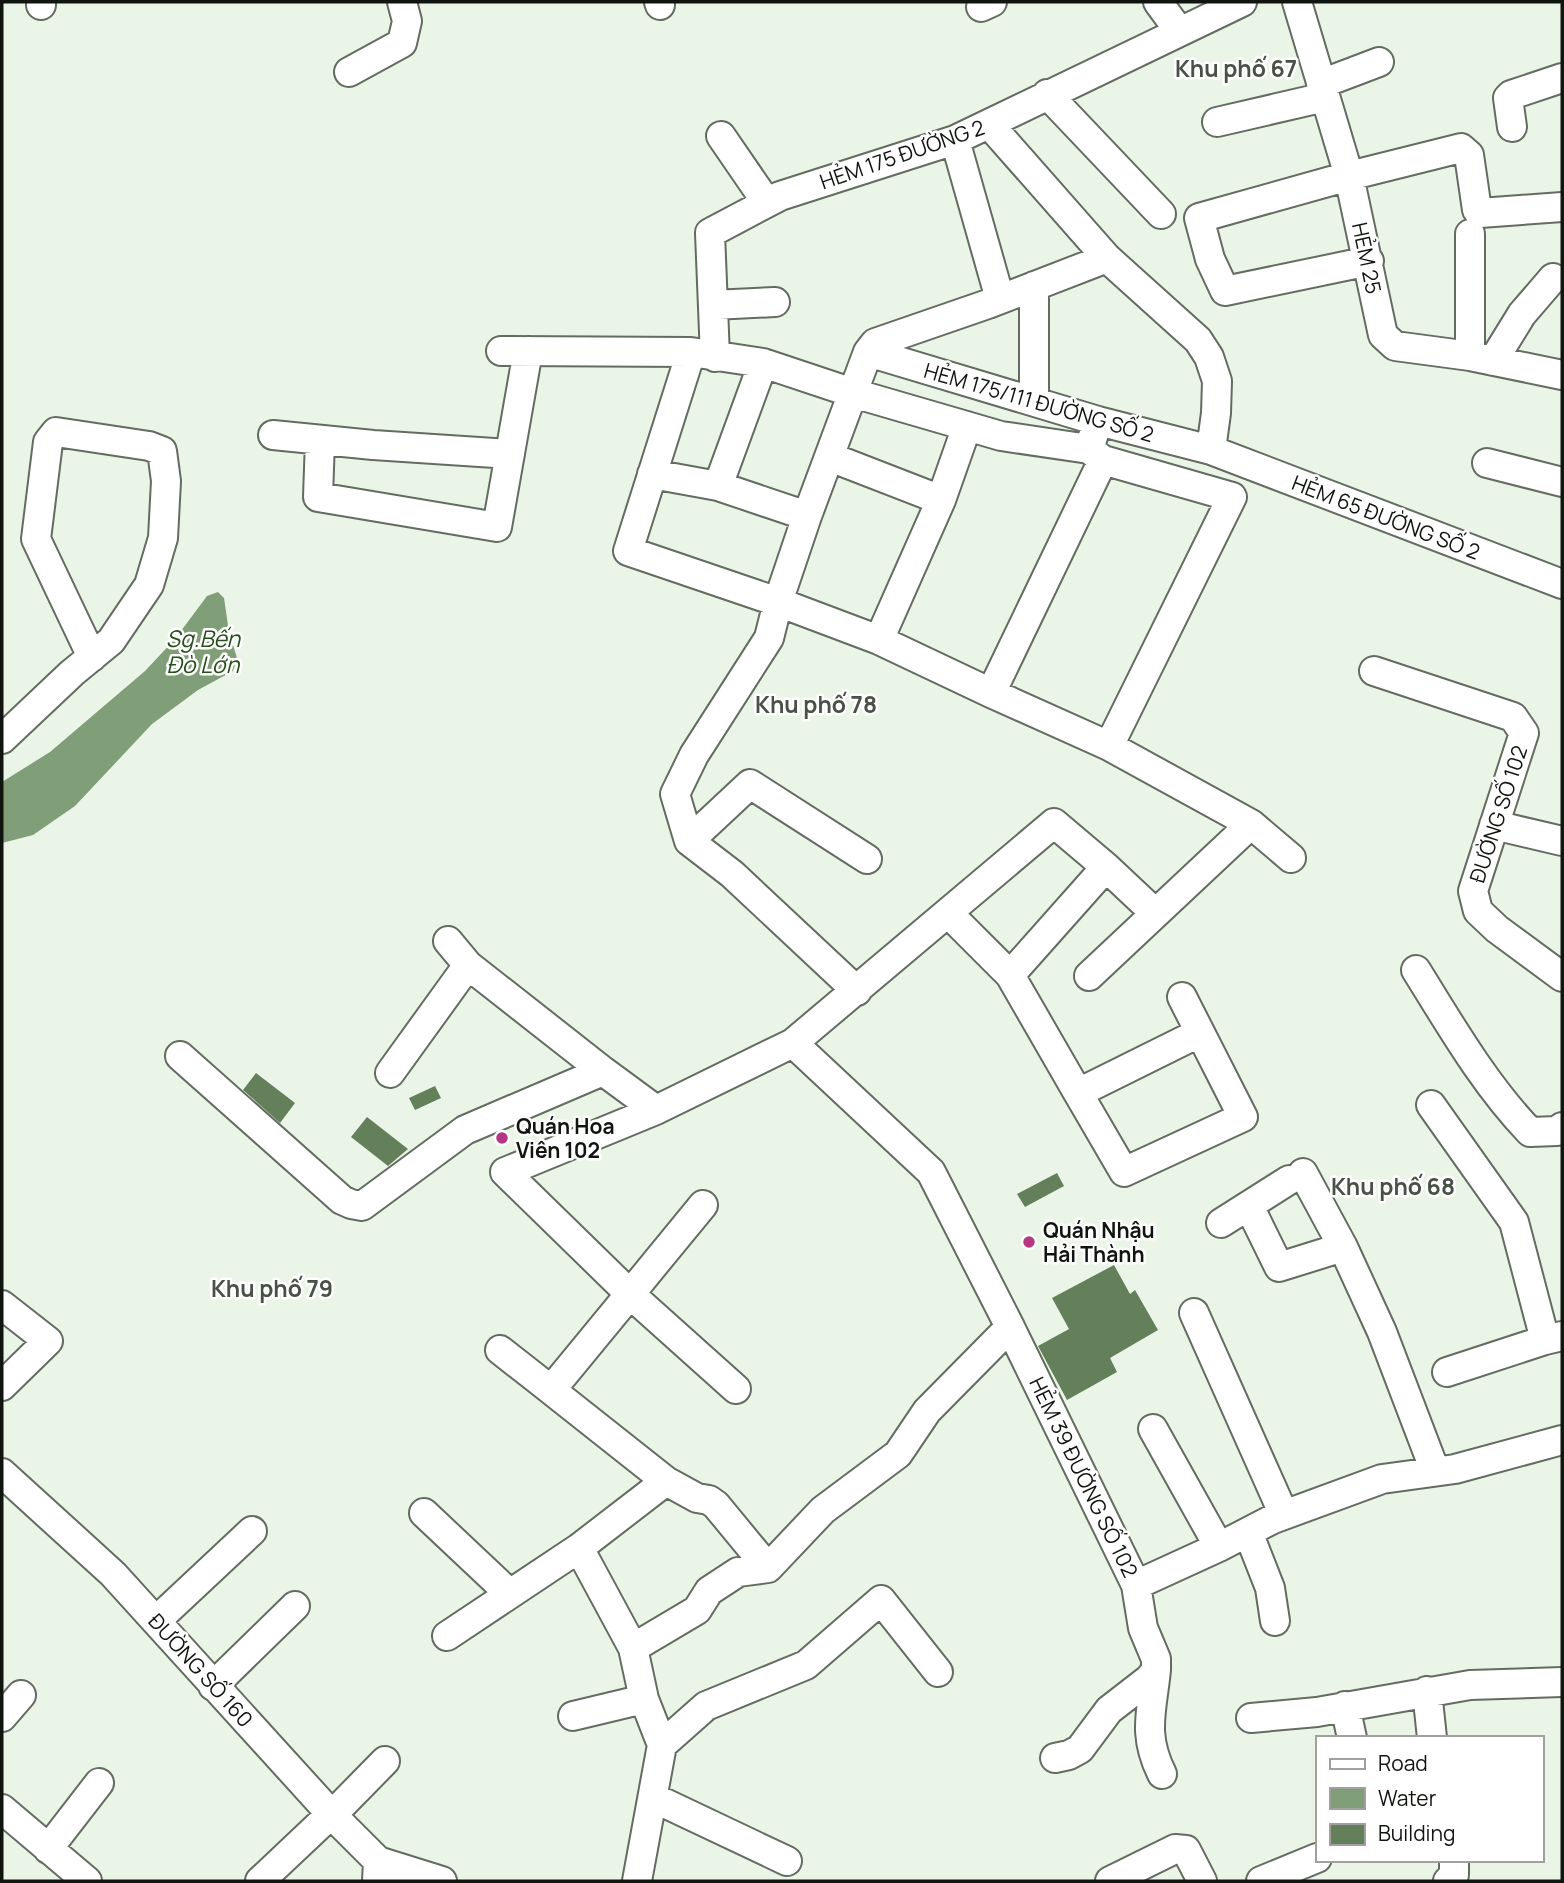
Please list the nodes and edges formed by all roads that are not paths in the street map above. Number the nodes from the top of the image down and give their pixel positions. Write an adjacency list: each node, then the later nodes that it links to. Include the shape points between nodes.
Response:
1 (402, 2): 7 (street, via 407,20 402,43)
2 (1158, 2): 5 (street)
3 (1242, 2): 5 (street, HẺM 175 ĐƯỜNG 2)
4 (1297, 2): 9 (street, HẺM 25)
5 (1180, 32): 10 (street, HẺM 175 ĐƯỜNG 2)
6 (1379, 62): 9 (street)
7 (349, 72)
8 (1562, 78): 13 (street, via 1511,95)
9 (1323, 90): 11 (street); 16 (street, HẺM 25)
10 (1047, 94): 12 (street, HẺM 175 ĐƯỜNG 2); 19 (street)
11 (1217, 122)
12 (989, 124): 15 (street, HẺM 175 ĐƯỜNG 2); 21 (street)
13 (1512, 128)
14 (721, 136): 17 (street)
15 (955, 140): 17 (street, HẺM 175 ĐƯỜNG 2); 25 (street)
16 (1349, 176): 20 (street, via 1461,148 1469,155); 22 (street, HẺM 25); 22 (street, via 1199,218 1225,291)
17 (767, 203): 27 (street, HẺM 175 ĐƯỜNG 2, via 710,233)
18 (1562, 207): 20 (street, via 1484,214)
19 (1160, 214)
20 (1474, 222): 30 (street)
21 (1107, 258): 24 (street); 39 (street, via 1198,340 1209,357 1217,381)
22 (1369, 261): 30 (street, HẺM 25, via 1383,335 1395,346)
23 (1553, 278): 30 (street)
24 (1034, 286): 25 (street); 34 (street)
25 (1000, 299): 29 (street, via 875,343)
26 (775, 302): 27 (street)
27 (713, 305): 28 (street, HẺM 175 ĐƯỜNG 2)
28 (703, 354): 31 (street); 40 (street, via 515,351); 44 (street, HẺM 175 ĐƯỜNG 2)
29 (867, 354): 33 (street); 34 (street, HẺM 175/111 ĐƯỜNG SỐ 2)
30 (1482, 358): 32 (street, HẺM 25)
31 (763, 363): 33 (street); 46 (street)
32 (1562, 375)
33 (853, 393): 36 (street); 42 (street)
34 (1034, 401): 35 (street, HẺM 175/111 ĐƯỜNG SỐ 2)
35 (1098, 422): 39 (street, HẺM 175/111 ĐƯỜNG SỐ 2); 41 (street)
36 (967, 426): 41 (street); 47 (street)
37 (273, 435): 38 (street)
38 (320, 440): 40 (street); 40 (street, via 318,497 497,527)
39 (1211, 450): 49 (street, HẺM 65 ĐƯỜNG SỐ 2)
40 (510, 454)
41 (1096, 454): 54 (street); 56 (street, via 1232,497)
42 (830, 457): 47 (street); 48 (street)
43 (1487, 464): 45 (street)
44 (652, 474): 46 (street); 50 (street, HẺM 175 ĐƯỜNG 2, via 628,551)
45 (1562, 482)
46 (718, 486): 48 (street)
47 (941, 500): 51 (street)
48 (807, 516): 50 (street)
49 (1562, 584)
50 (778, 602): 51 (street); 59 (street, via 769,638 694,755 675,794)
51 (879, 640): 54 (street)
52 (92, 657): 52 (street, via 111,640 149,585 163,538 166,481 162,451 55,432 48,442 36,539); 55 (street)
53 (1374, 671): 58 (street, ĐƯỜNG SỐ 102, via 1513,717 1524,733)
54 (991, 694): 56 (street)
55 (2, 739)
56 (1109, 746): 57 (street)
57 (1251, 824): 61 (street); 65 (street)
58 (1494, 825): 60 (street); 71 (street, ĐƯỜNG SỐ 102, via 1473,891 1478,911)
59 (689, 841): 62 (street, via 751,784); 72 (street, via 732,874)
60 (1562, 841)
61 (1291, 858)
62 (867, 859)
63 (1106, 867): 64 (street, via 1054,822); 65 (street); 69 (street)
64 (948, 913): 69 (street); 72 (street)
65 (1155, 913): 70 (street)
66 (448, 941): 67 (street)
67 (468, 965): 77 (street); 78 (street)
68 (1416, 970): 82 (street, via 1505,1106 1530,1132)
69 (1010, 975): 79 (street)
70 (1089, 976)
71 (1562, 977)
72 (857, 991): 75 (street)
73 (1182, 997): 74 (street)
74 (1199, 1033): 79 (street); 79 (street, via 1243,1117 1124,1172)
75 (793, 1043): 81 (street); 90 (street, HẺM 39 ĐƯỜNG SỐ 102, via 931,1172)
76 (180, 1056): 77 (street, via 342,1200 362,1206 465,1130)
77 (603, 1072): 81 (street)
78 (390, 1073)
79 (1078, 1093)
80 (1432, 1105): 91 (street, via 1514,1222)
81 (656, 1110): 87 (street, via 505,1172)
82 (1562, 1128)
83 (703, 1205): 87 (street)
84 (1249, 1206): 85 (street); 86 (street, via 1279,1267); 86 (street, via 1296,1176)
85 (1221, 1223)
86 (1343, 1247): 99 (street, via 1382,1332)
87 (630, 1294): 95 (street); 96 (street)
88 (2, 1305): 94 (street, via 48,1341)
89 (1194, 1313): 103 (street)
90 (1010, 1327): 108 (street, via 928,1411 898,1454 823,1510); 109 (street, HẺM 39 ĐƯỜNG SỐ 102)
91 (1554, 1338): 93 (street)
92 (499, 1350): 96 (street)
93 (1447, 1372)
94 (2, 1386)
95 (736, 1389)
96 (551, 1390): 100 (street)
97 (1153, 1429): 106 (street)
98 (1562, 1440): 99 (street, HẺM 39 ĐƯỜNG SỐ 102)
99 (1434, 1471): 103 (street, HẺM 39 ĐƯỜNG SỐ 102, via 1382,1479)
100 (666, 1481): 107 (street); 108 (street, via 716,1505)
101 (6, 1486): 112 (street, ĐƯỜNG SỐ 160, via 113,1574)
102 (424, 1513): 110 (street)
103 (1284, 1515): 105 (street, HẺM 39 ĐƯỜNG SỐ 102)
104 (251, 1531): 112 (street)
105 (1248, 1532): 106 (street, HẺM 39 ĐƯỜNG SỐ 102); 113 (street, via 1269,1588)
106 (1219, 1547): 109 (street, HẺM 39 ĐƯỜNG SỐ 102)
107 (579, 1548): 110 (street); 115 (street)
108 (768, 1569): 115 (street, via 738,1572 709,1591 697,1610)
109 (1136, 1585): 116 (street)
110 (510, 1594): 114 (street)
111 (295, 1606): 119 (street)
112 (157, 1620): 119 (street, ĐƯỜNG SỐ 160)
113 (1275, 1621)
114 (447, 1636)
115 (633, 1648): 122 (street)
116 (1156, 1670): 130 (street, via 1109,1710 1080,1749); 132 (street, via 1149,1741)
117 (938, 1672): 129 (street, via 881,1600 806,1665 706,1706)
118 (1562, 1682): 120 (street)
119 (214, 1686): 136 (street, ĐƯỜNG SỐ 160)
120 (1427, 1691): 123 (street); 128 (street)
121 (21, 1695): 125 (street)
122 (644, 1699): 124 (street); 129 (street)
123 (1345, 1706): 126 (street); 127 (street)
124 (573, 1716)
125 (2, 1717)
126 (1251, 1718)
127 (1352, 1736)
128 (1432, 1736)
129 (663, 1745): 134 (street)
130 (1055, 1758)
131 (385, 1761): 136 (street)
132 (1162, 1774)
133 (99, 1783): 137 (street)
134 (654, 1798): 139 (street); 145 (street)
135 (2, 1809): 137 (street)
136 (332, 1815): 141 (street, ĐƯỜNG SỐ 160); 143 (street)
137 (48, 1849): 142 (street)
138 (1316, 1858): 148 (street)
139 (787, 1861)
140 (1454, 1862): 149 (street, via 1454,1875)
141 (377, 1871): 144 (street)
142 (87, 1881)
143 (260, 1881)
144 (442, 1881)
145 (637, 1881)
146 (1110, 1881): 147 (street, via 1175,1849 1186,1850)
147 (1202, 1881)
148 (1261, 1881)
149 (1448, 1881)

